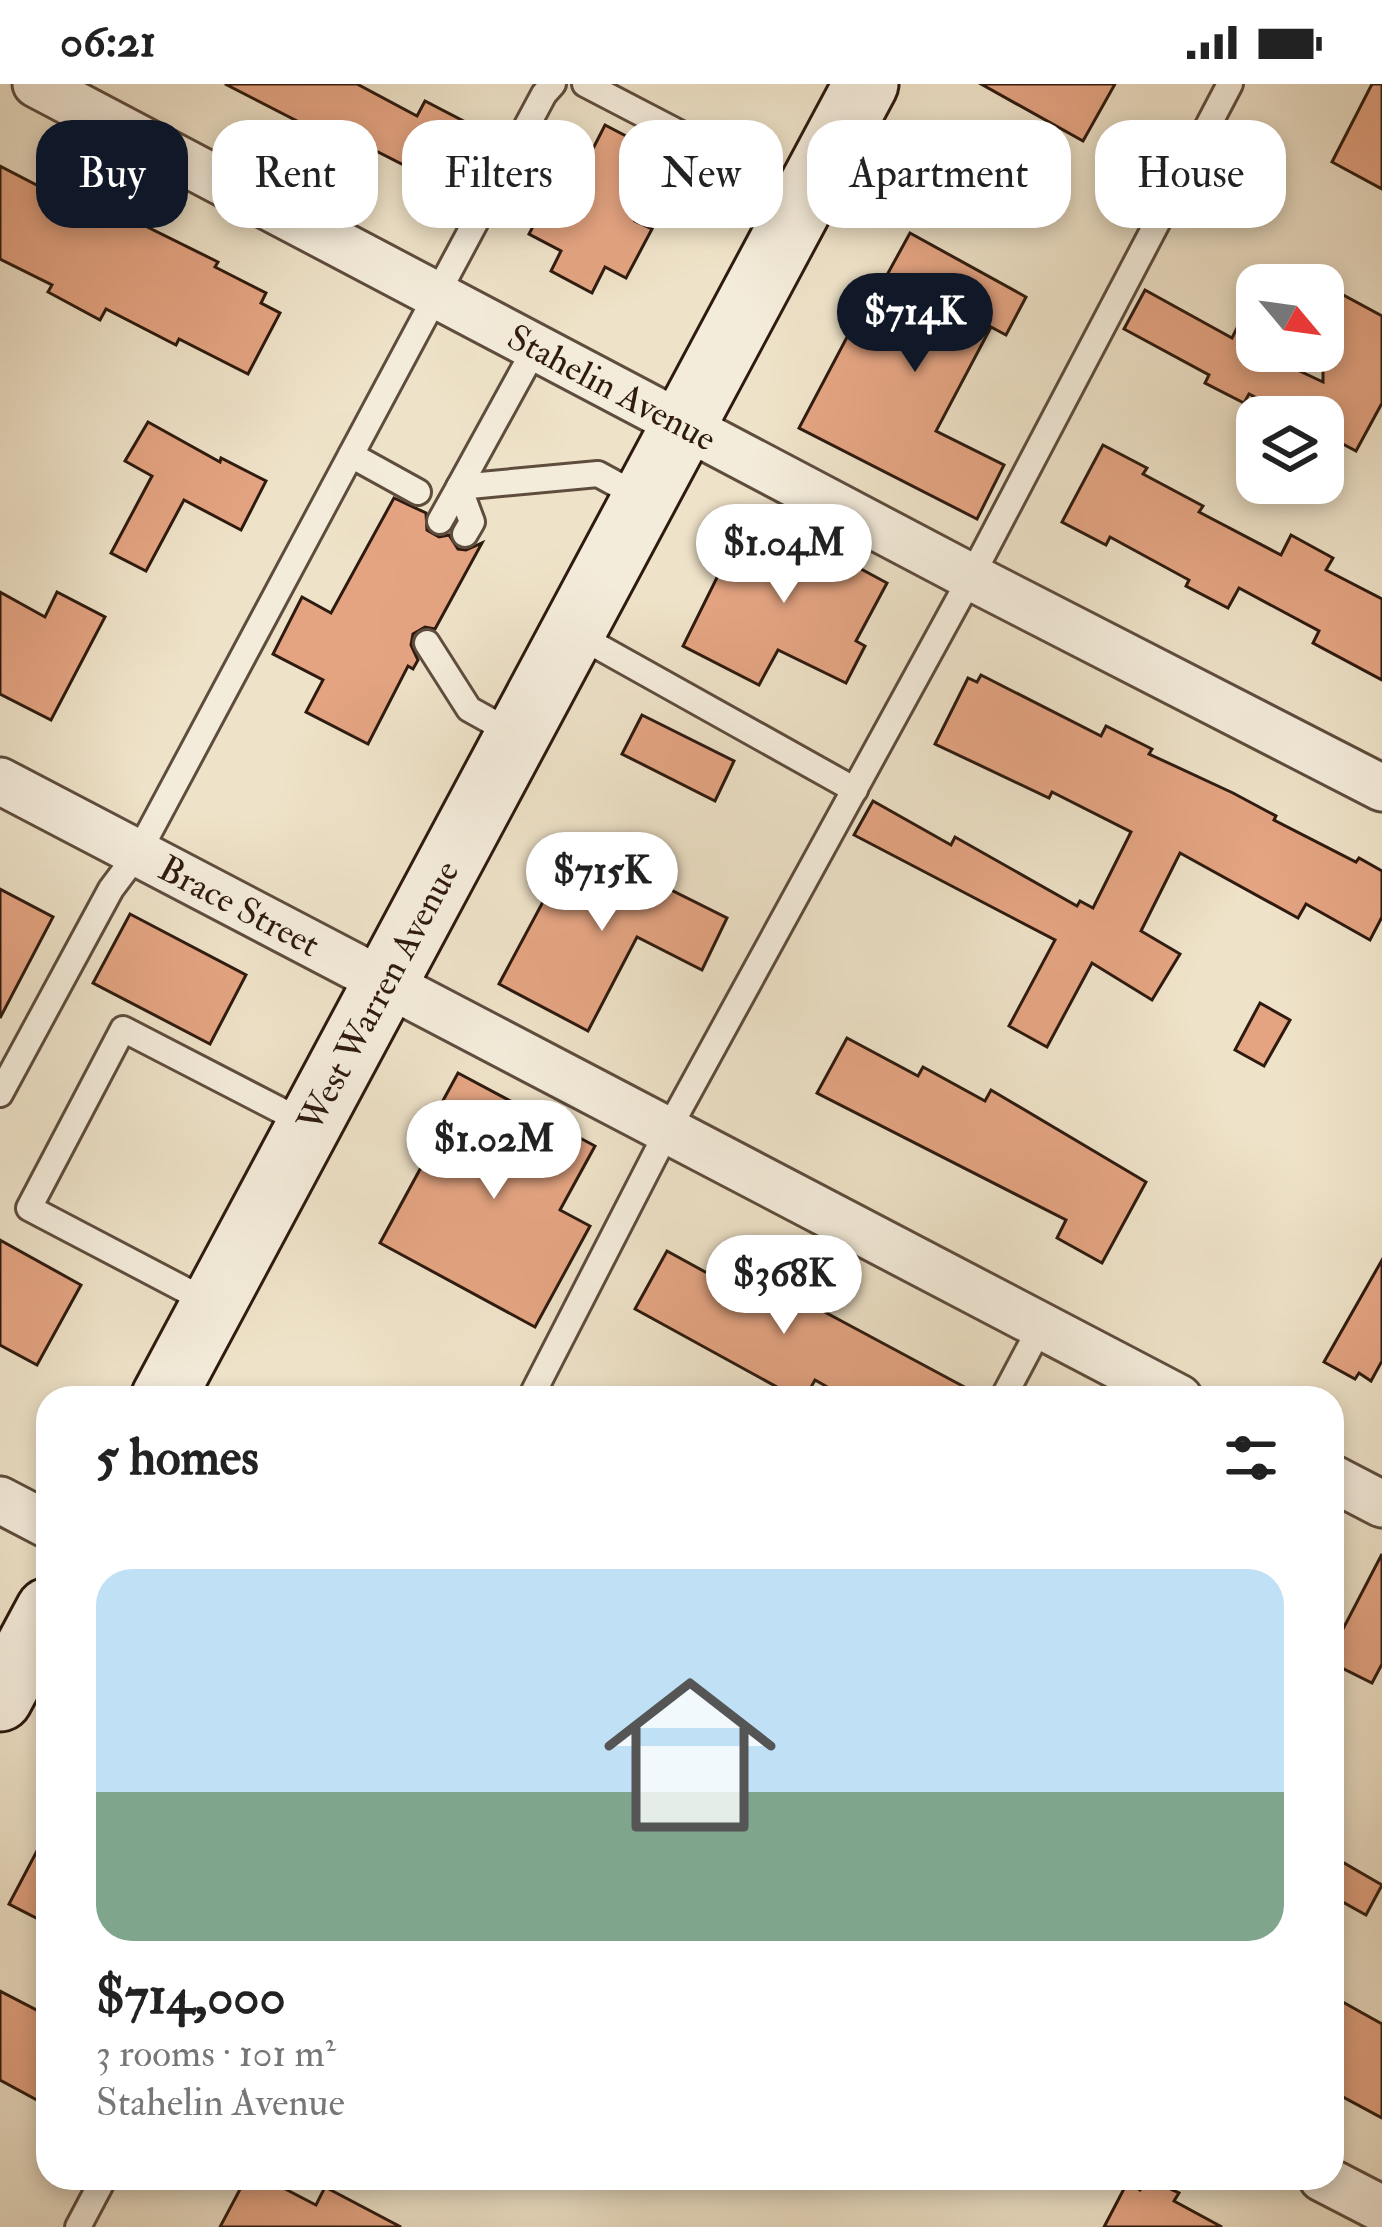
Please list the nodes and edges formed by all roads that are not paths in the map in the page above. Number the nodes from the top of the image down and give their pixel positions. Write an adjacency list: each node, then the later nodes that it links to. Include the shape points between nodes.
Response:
1 (36, 84): 7 (street, Stahelin Avenue)
2 (553, 84): 7 (lane)
3 (585, 84): 6 (lane)
4 (866, 84): 9 (main road, West Warren Avenue)
5 (1230, 84): 15 (lane)
6 (654, 120)
7 (438, 293): 8 (street, Stahelin Avenue); 10 (lane)
8 (537, 345): 9 (street, Stahelin Avenue); 11 (lane)
9 (683, 424): 12 (main road, West Warren Avenue); 15 (street, Stahelin Avenue)
10 (351, 455): 11 (lane, via 415,498); 22 (lane)
11 (459, 487): 12 (lane, via 598,474); 13 (lane); 14 (lane, via 472,521)
12 (642, 499): 16 (main road, West Warren Avenue)
13 (440, 521)
14 (465, 534)
15 (971, 577): 20 (street, Stahelin Avenue); 21 (lane)
16 (571, 631): 18 (main road, West Warren Avenue); 21 (lane)
17 (427, 643): 18 (lane, via 469,709)
18 (516, 735): 23 (main road, West Warren Avenue)
19 (0, 781): 22 (street, Brace Street)
20 (1382, 788)
21 (855, 790): 26 (lane)
22 (138, 853): 23 (street, Brace Street); 24 (lane)
23 (384, 980): 25 (main road, West Warren Avenue); 26 (street, Brace Street)
24 (0, 1094)
25 (307, 1124): 27 (main road, West Warren Avenue); 27 (lane, via 123,1029 29,1208)
26 (669, 1128): 28 (street, Brace Street); 30 (lane)
27 (212, 1304): 29 (main road, West Warren Avenue)
28 (1042, 1326): 31 (lane); 32 (street, Brace Street)
29 (169, 1386)
30 (537, 1386)
31 (1010, 1386)
32 (1156, 1386)
33 (1344, 1484): 35 (street)
34 (0, 1500): 36 (street)
35 (1382, 1504)
36 (36, 1519)
37 (36, 1632): 38 (main road)
38 (0, 1699)
39 (1344, 2189): 41 (street)
40 (98, 2190): 42 (lane)
41 (1382, 2209)
42 (78, 2227)

